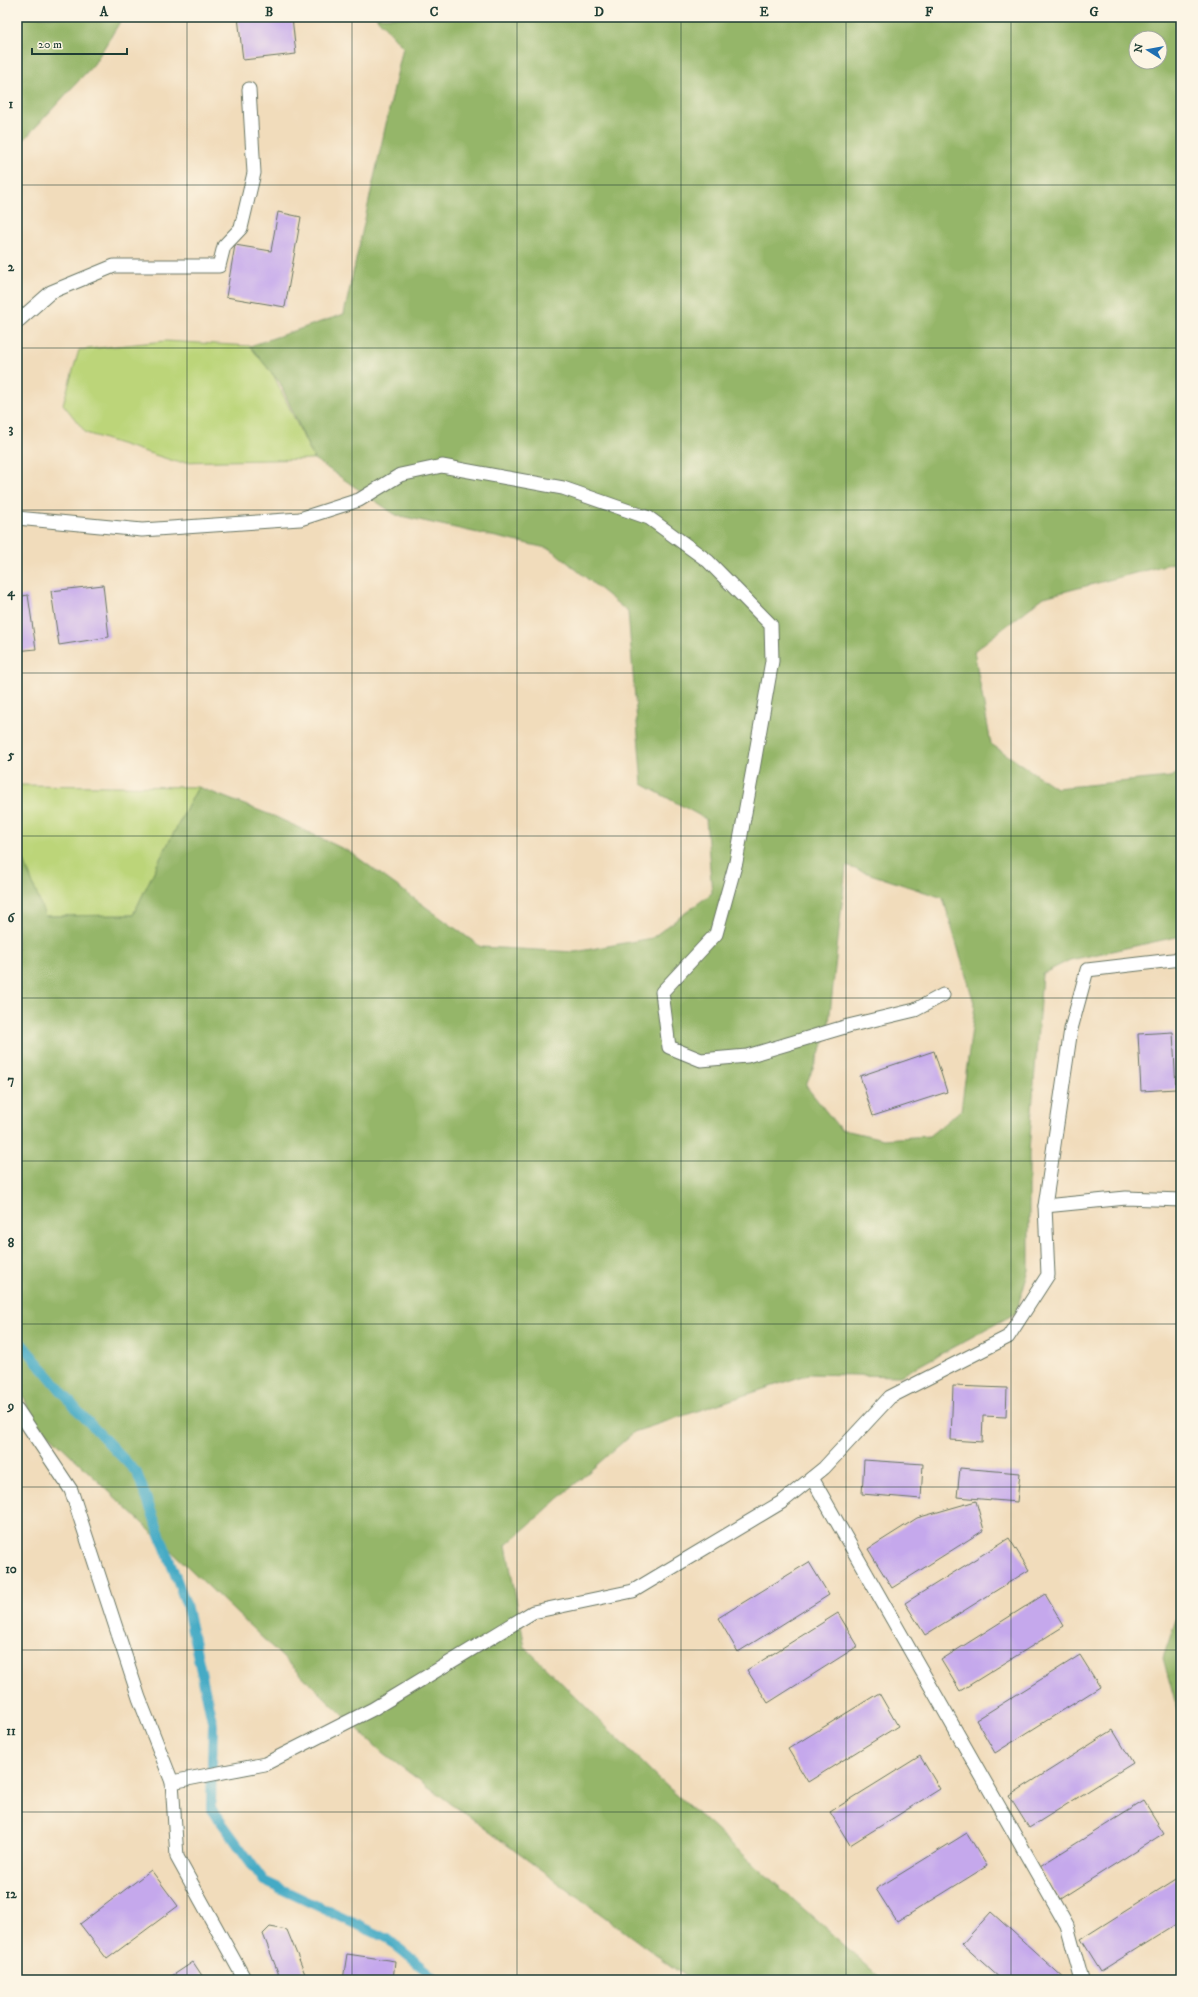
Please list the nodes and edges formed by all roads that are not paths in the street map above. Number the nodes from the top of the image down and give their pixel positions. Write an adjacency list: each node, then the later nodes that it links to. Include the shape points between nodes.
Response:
1 (249, 89): 2 (lane, via 254,173 241,228 224,246 219,266 114,266 51,292)
2 (17, 322)
3 (17, 518): 5 (lane, via 142,530 300,519 359,500 400,475 442,466 563,488 649,518 708,561 771,625 772,661 736,862 716,934 662,992 669,1047 700,1060 747,1056 848,1026 915,1010)
4 (1181, 959): 7 (lane, via 1087,970 1072,1029)
5 (943, 995)
6 (1181, 1200): 7 (lane, via 1126,1198)
7 (1045, 1206): 9 (lane, via 1048,1275 1008,1337 890,1397)
8 (17, 1409): 10 (lane, via 71,1490 139,1698)
9 (812, 1478): 10 (lane, via 782,1502 633,1591 533,1612 373,1709 264,1764); 12 (lane, via 1067,1926)
10 (172, 1782): 11 (lane, via 177,1857)
11 (246, 1980)
12 (1082, 1980)

